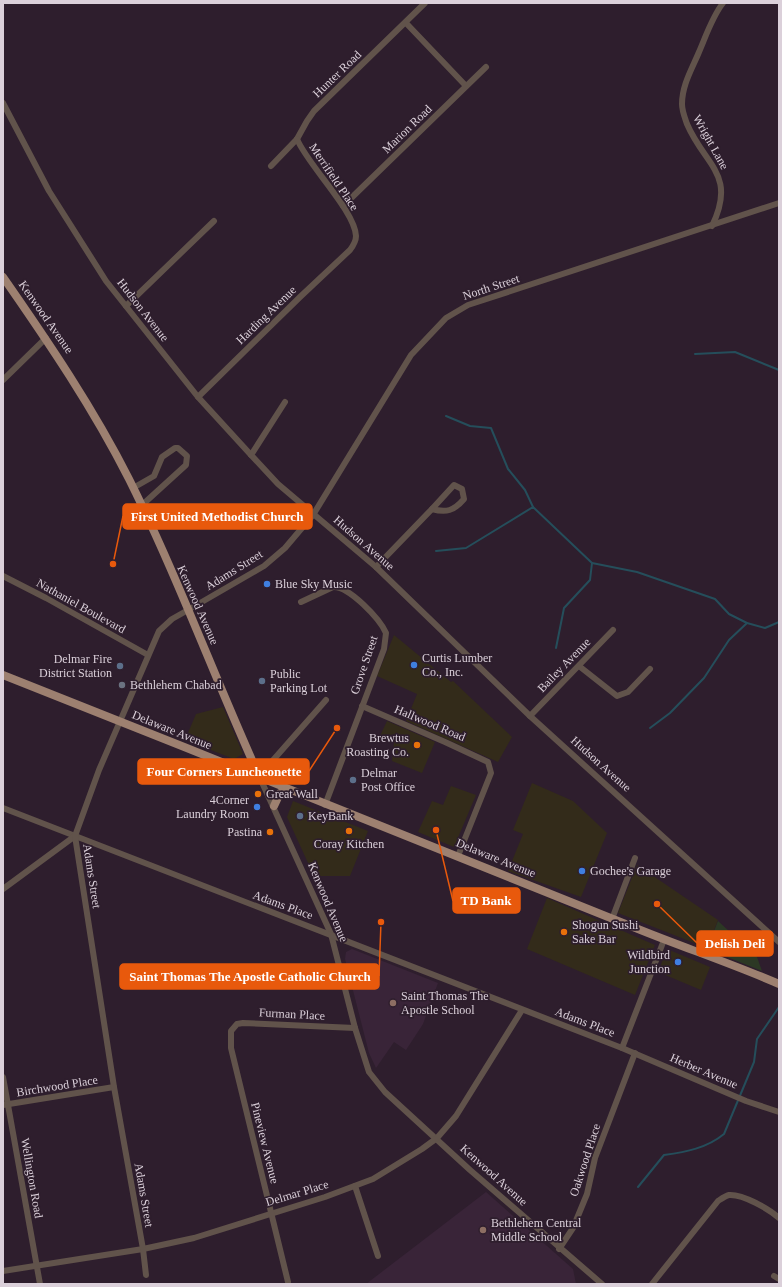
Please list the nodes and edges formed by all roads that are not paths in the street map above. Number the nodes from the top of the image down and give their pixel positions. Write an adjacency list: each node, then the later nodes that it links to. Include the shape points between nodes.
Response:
1 (425, 3): 3 (street, Hunter Road)
2 (723, 3): 12 (street, Wright Lane, via 713,20 684,89 682,104 689,129 713,165 721,183 720,205)
3 (406, 23): 5 (street); 7 (street, Hunter Road, via 314,111 306,120)
4 (486, 67): 5 (street, Marion Road)
5 (466, 86): 10 (street, Marion Road)
6 (3, 103): 15 (street, Hudson Avenue, via 49,191 106,280)
7 (297, 139): 8 (street, Hunter Road); 10 (street, Merrifield Place)
8 (271, 166)
9 (779, 203): 12 (street, North Street)
10 (343, 206): 13 (street, Merrifield Place, via 356,235)
11 (214, 221): 15 (street)
12 (712, 226): 24 (street, North Street, via 468,305 446,318 411,355)
13 (350, 250): 18 (street, Harding Avenue)
14 (3, 277): 16 (main road, Kenwood Avenue)
15 (126, 306): 18 (street, Hudson Avenue)
16 (46, 338): 17 (street); 21 (main road, Kenwood Avenue, via 86,399)
17 (3, 380)
18 (198, 397): 20 (street, Hudson Avenue)
19 (285, 402): 20 (street)
20 (251, 455): 24 (street, Hudson Avenue, via 278,484)
21 (133, 488): 22 (main road, Kenwood Avenue); 22 (street, via 154,476 162,457 175,448 186,456 186,465)
22 (141, 506): 29 (main road, Kenwood Avenue)
23 (432, 509): 23 (street, via 444,512 457,508 464,499 462,489 454,485); 26 (street)
24 (313, 515): 25 (street, North Street); 26 (street, Hudson Avenue)
25 (309, 521): 29 (street, Adams Street, via 285,548 264,566)
26 (376, 567): 37 (street, Hudson Avenue)
27 (3, 576): 31 (street, Nathaniel Boulevard)
28 (301, 602): 36 (street, Grove Street, via 338,587 355,597 383,627 386,640)
29 (188, 610): 31 (street, Adams Street, via 172,619 159,631); 39 (main road, Kenwood Avenue)
30 (613, 630): 32 (street, Bailey Avenue)
31 (148, 655): 38 (street, Adams Street)
32 (579, 666): 33 (street, via 617,696 628,692); 37 (street, Bailey Avenue)
33 (650, 669)
34 (3, 675): 38 (main road, Delaware Avenue)
35 (326, 700): 39 (street)
36 (362, 706): 41 (street, Grove Street); 45 (street, Hallwood Road, via 488,762 491,774)
37 (530, 716): 53 (street, Hudson Avenue)
38 (120, 722): 39 (main road, Delaware Avenue); 44 (street, Adams Street)
39 (260, 778): 40 (main road, Delaware Avenue); 42 (street, Kenwood Avenue)
40 (290, 790): 41 (main road, Delaware Avenue); 42 (main road, via 280,792)
41 (325, 805): 45 (main road, Delaware Avenue)
42 (274, 806): 48 (street, Kenwood Avenue)
43 (3, 808): 44 (street, Adams Place)
44 (74, 836): 47 (street); 50 (street, Adams Place); 61 (street, Adams Street)
45 (458, 856): 49 (main road, Delaware Avenue)
46 (635, 858): 49 (street)
47 (3, 889)
48 (324, 919): 50 (street); 51 (street, Kenwood Avenue)
49 (612, 919): 52 (main road, Delaware Avenue)
50 (308, 926): 51 (street, Adams Place)
51 (331, 934): 55 (street, Adams Place); 56 (street, Kenwood Avenue)
52 (664, 940): 54 (main road, Delaware Avenue); 58 (street)
53 (779, 942)
54 (779, 984)
55 (522, 1010): 58 (street, Adams Place); 64 (street, Delmar Place, via 456,1116)
56 (355, 1028): 57 (street, Furman Place, via 243,1023 237,1024); 64 (street, Kenwood Avenue, via 364,1061 376,1082)
57 (231, 1031): 66 (street, Pineview Avenue, via 231,1048)
58 (622, 1048): 59 (street, Herber Avenue)
59 (635, 1053): 63 (street, Herber Avenue, via 746,1101); 69 (street, Oakwood Place, via 595,1158 587,1194 573,1228)
60 (3, 1077): 62 (street, Wellington Road)
61 (114, 1088): 62 (street, Birchwood Place); 68 (street, Adams Street)
62 (5, 1105): 71 (street, Wellington Road)
63 (779, 1112)
64 (437, 1138): 65 (street, Delmar Place, via 373,1179); 69 (street, Kenwood Avenue)
65 (355, 1186): 66 (street, Delmar Place); 70 (street)
66 (271, 1212): 68 (street, Delmar Place, via 194,1238); 74 (street, Pineview Avenue)
67 (779, 1218): 77 (street, via 767,1208 730,1195 718,1201)
68 (143, 1249): 71 (street, Delmar Place); 73 (street, Adams Street)
69 (559, 1249): 76 (street, Kenwood Avenue)
70 (378, 1256)
71 (37, 1266): 72 (street, Delmar Place); 75 (street, Wellington Road)
72 (3, 1271)
73 (146, 1275)
74 (287, 1283)
75 (40, 1284)
76 (602, 1284)
77 (652, 1284)

